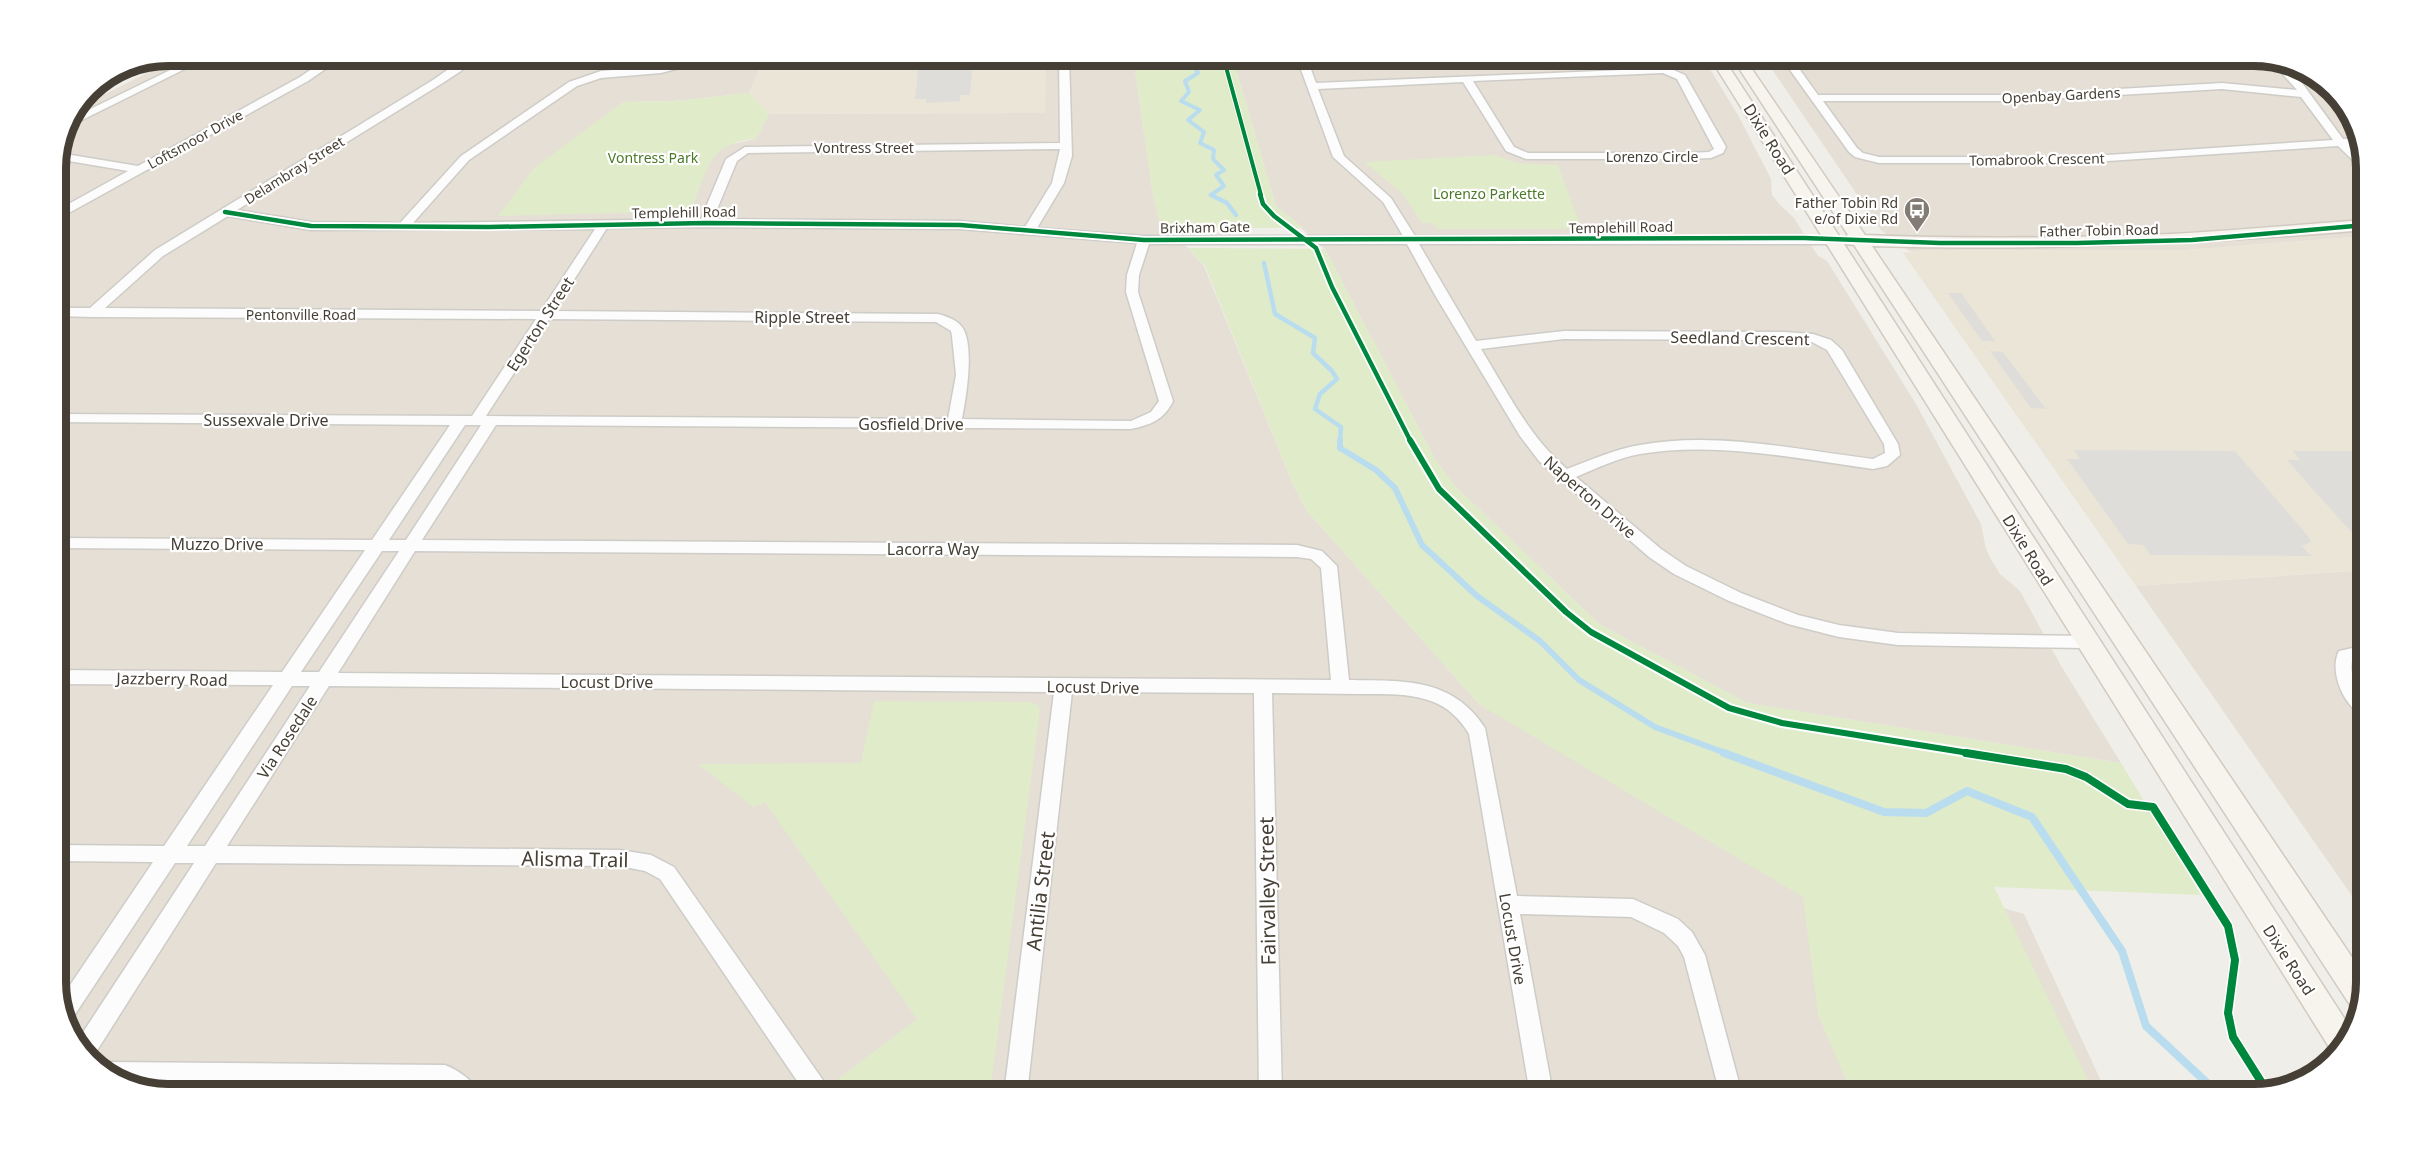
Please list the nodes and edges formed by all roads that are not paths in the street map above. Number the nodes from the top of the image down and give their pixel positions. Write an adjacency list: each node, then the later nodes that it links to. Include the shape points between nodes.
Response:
1 (186, 66): 15 (street)
2 (320, 66): 21 (street, Loftsmoor Drive)
3 (460, 66): 23 (street, Delambray Street)
4 (674, 66): 27 (street, via 598,75 573,84 465,158)
5 (1064, 66): 18 (street)
6 (1305, 66): 12 (street, Naperton Drive)
7 (1722, 66): 31 (main road, Dixie Road)
8 (1744, 66): 32 (main road, Dixie Road)
9 (1792, 66): 14 (street, Tomabrook Crescent)
10 (2284, 71): 13 (street)
11 (1466, 79): 11 (street, Lorenzo Circle, via 1504,141 1517,153 1688,156 1719,151 1684,82 1673,72); 12 (street, Lorenzo Circle)
12 (1312, 86): 29 (street, Naperton Drive, via 1339,157 1387,200)
13 (2305, 94): 14 (street, Openbay Gardens, via 2222,86 2014,98); 17 (street)
14 (1816, 98): 17 (street, Tomabrook Crescent, via 1853,150 1879,160 2077,160)
15 (79, 119)
16 (2352, 141): 17 (street, Tomabrook Crescent)
17 (2340, 142): 19 (street)
18 (1067, 146): 24 (street, Vontress Street, via 745,150 732,159); 28 (street, via 1058,183)
19 (2355, 156)
20 (67, 157): 21 (street)
21 (140, 170): 22 (street, Loftsmoor Drive)
22 (66, 211)
23 (225, 212): 27 (street, Templehill Road, via 297,225); 34 (street, Delambray Street, via 159,253)
24 (706, 223): 25 (street, Templehill Road); 28 (street, Templehill Road, via 960,225)
25 (603, 226): 27 (street, Templehill Road); 35 (street, Egerton Street)
26 (2356, 226): 32 (main road, Father Tobin Road, via 2167,241)
27 (403, 227)
28 (1029, 230): 30 (street, Templehill Road)
29 (1410, 239): 30 (street, Brixham Gate); 31 (street, Templehill Road); 36 (street, Naperton Drive)
30 (1144, 240): 39 (street, Gosfield Drive, via 1132,292 1166,401 1163,410 1151,419 1131,425)
31 (1832, 240): 32 (main road, Father Tobin Road); 44 (main road, Dixie Road)
32 (1861, 241): 57 (main road, Dixie Road)
33 (66, 312): 34 (street, Pentonville Road)
34 (92, 313): 35 (street, Pentonville Road)
35 (546, 315): 38 (street, Egerton Street); 39 (street, Ripple Street, via 938,318 957,329 959,336 963,375)
36 (1472, 346): 40 (street, Naperton Drive, via 1527,436); 40 (street, Seedland Crescent, via 1564,335 1816,339 1837,353 1891,444 1893,455 1873,464 1708,446 1651,448 1615,456)
37 (66, 418): 38 (street, Sussexvale Drive)
38 (476, 421): 39 (street, Gosfield Drive); 42 (street, Via Rosedale); 43 (street, Via Rosedale)
39 (954, 425)
40 (1564, 476): 44 (street, Naperton Drive, via 1628,532 1680,570 1794,620 1898,639)
41 (66, 543): 42 (street, Muzzo Drive)
42 (379, 545): 43 (street, Muzzo Drive); 47 (street, Via Rosedale)
43 (411, 545): 48 (street, Via Rosedale); 50 (street, Lacorra Way, via 1308,552 1329,566)
44 (2086, 642): 59 (main road, Dixie Road)
45 (2356, 653): 52 (street, via 2345,656 2342,663 2343,678)
46 (66, 677): 47 (street, Jazzberry Road)
47 (287, 680): 48 (street, Jazzberry Road); 54 (street, Via Rosedale)
48 (324, 680): 49 (street, Locust Drive); 55 (street, Via Rosedale)
49 (1064, 687): 51 (street, Locust Drive); 64 (street, Antilia Street)
50 (1340, 687): 51 (street, Locust Drive); 56 (street, Locust Drive, via 1421,690 1450,700 1473,720)
51 (1263, 688): 65 (street, Fairvalley Street)
52 (2356, 696)
53 (66, 853): 54 (street, Alisma Trail)
54 (170, 854): 55 (street, Alisma Trail); 58 (street, Via Rosedale)
55 (211, 854): 60 (street, Via Rosedale); 63 (street, Alisma Trail, via 620,858 658,866 667,873)
56 (1507, 905): 66 (street, Locust Drive); 67 (street, via 1633,909 1671,926 1694,955)
57 (2356, 987)
58 (69, 1005)
59 (2339, 1038)
60 (87, 1045)
61 (123, 1073): 62 (street, via 445,1076)
62 (455, 1084)
63 (811, 1084)
64 (1017, 1084)
65 (1271, 1084)
66 (1539, 1084)
67 (1728, 1084)

